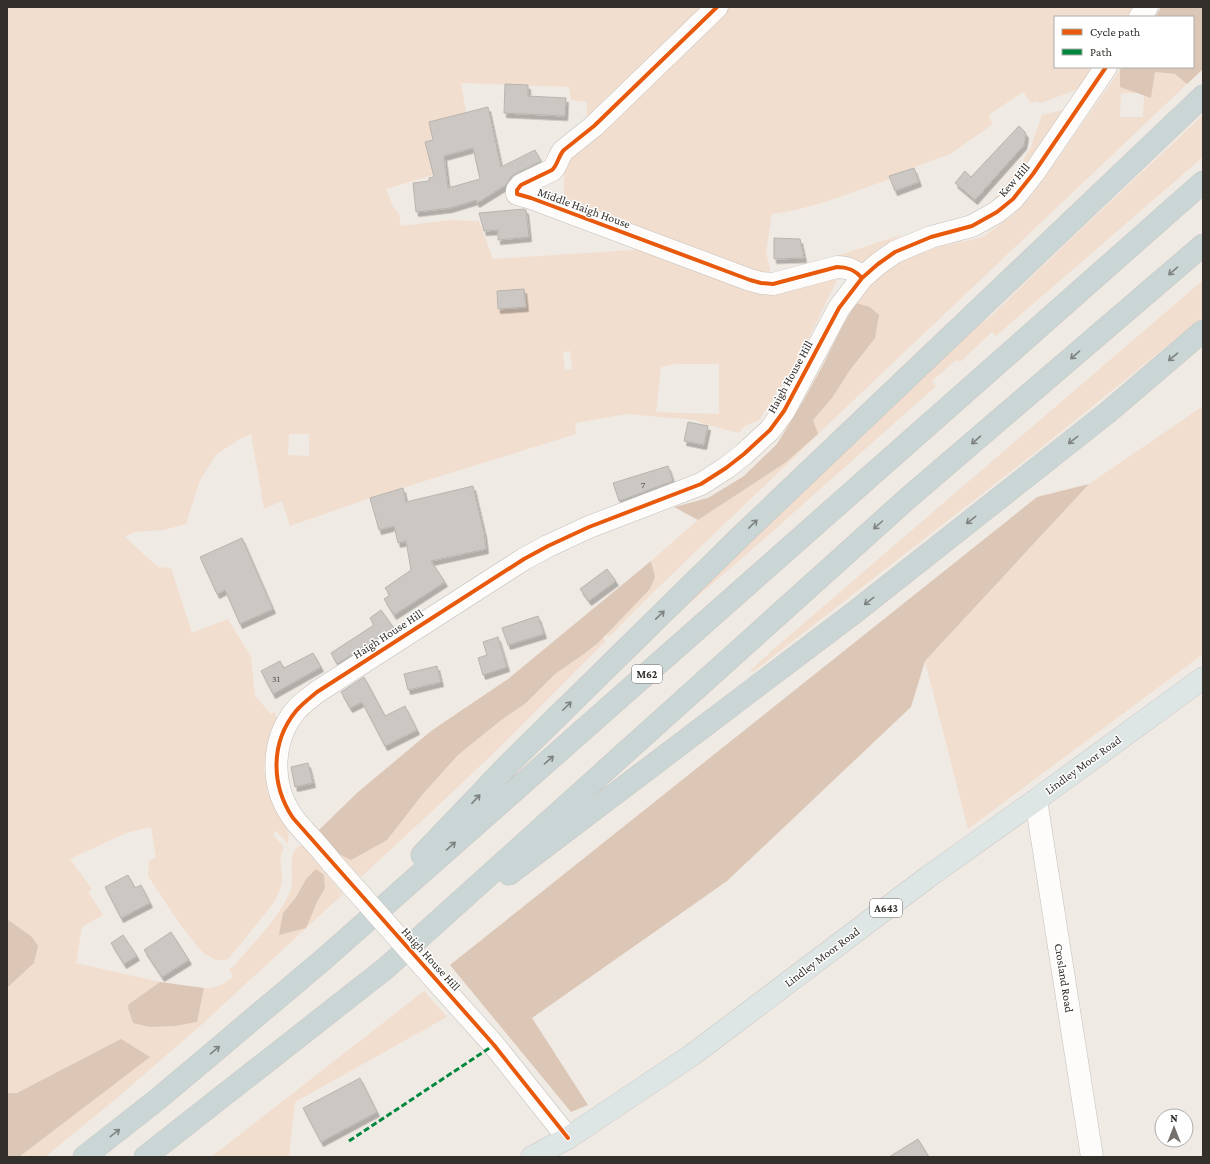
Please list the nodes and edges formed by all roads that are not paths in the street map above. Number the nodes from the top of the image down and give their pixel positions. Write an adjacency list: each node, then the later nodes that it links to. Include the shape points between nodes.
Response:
1 (717, 7): 9 (street, Middle Haigh House, via 594,126 564,150 556,167 521,184 517,194 761,283 773,284 837,267 852,269)
2 (1147, 7): 3 (street)
3 (1141, 16)
4 (1105, 68): 8 (street, Kew Hill, via 1013,199 998,212 972,226 931,237)
5 (1203, 96): 13 (highway, M62, one-way to 5, via 508,765 742,534)
6 (1203, 182): 13 (highway, M62, one-way to 6)
7 (1203, 245): 14 (highway, one-way to 14, via 908,498)
8 (895, 252): 9 (street, Haigh House Hill)
9 (862, 278): 15 (street, Haigh House Hill, bridge, via 840,308 784,411 770,430 736,462 701,484 590,527 524,559 317,692 296,711 281,737 276,763 278,784 293,818 494,1045)
10 (1203, 331): 14 (highway, one-way to 14, via 1107,414 861,608)
11 (1203, 678): 12 (main road, Lindley Moor Road / A643)
12 (1036, 800): 15 (main road, Lindley Moor Road / A643, via 928,877 692,1055); 19 (street, Crosland Road)
13 (324, 959): 16 (highway, M62, one-way to 13, via 158,1099)
14 (386, 968): 17 (highway)
15 (568, 1138): 18 (main road, Lindley Moor Road / A643)
16 (84, 1157)
17 (145, 1157)
18 (532, 1157)
19 (1092, 1157)

